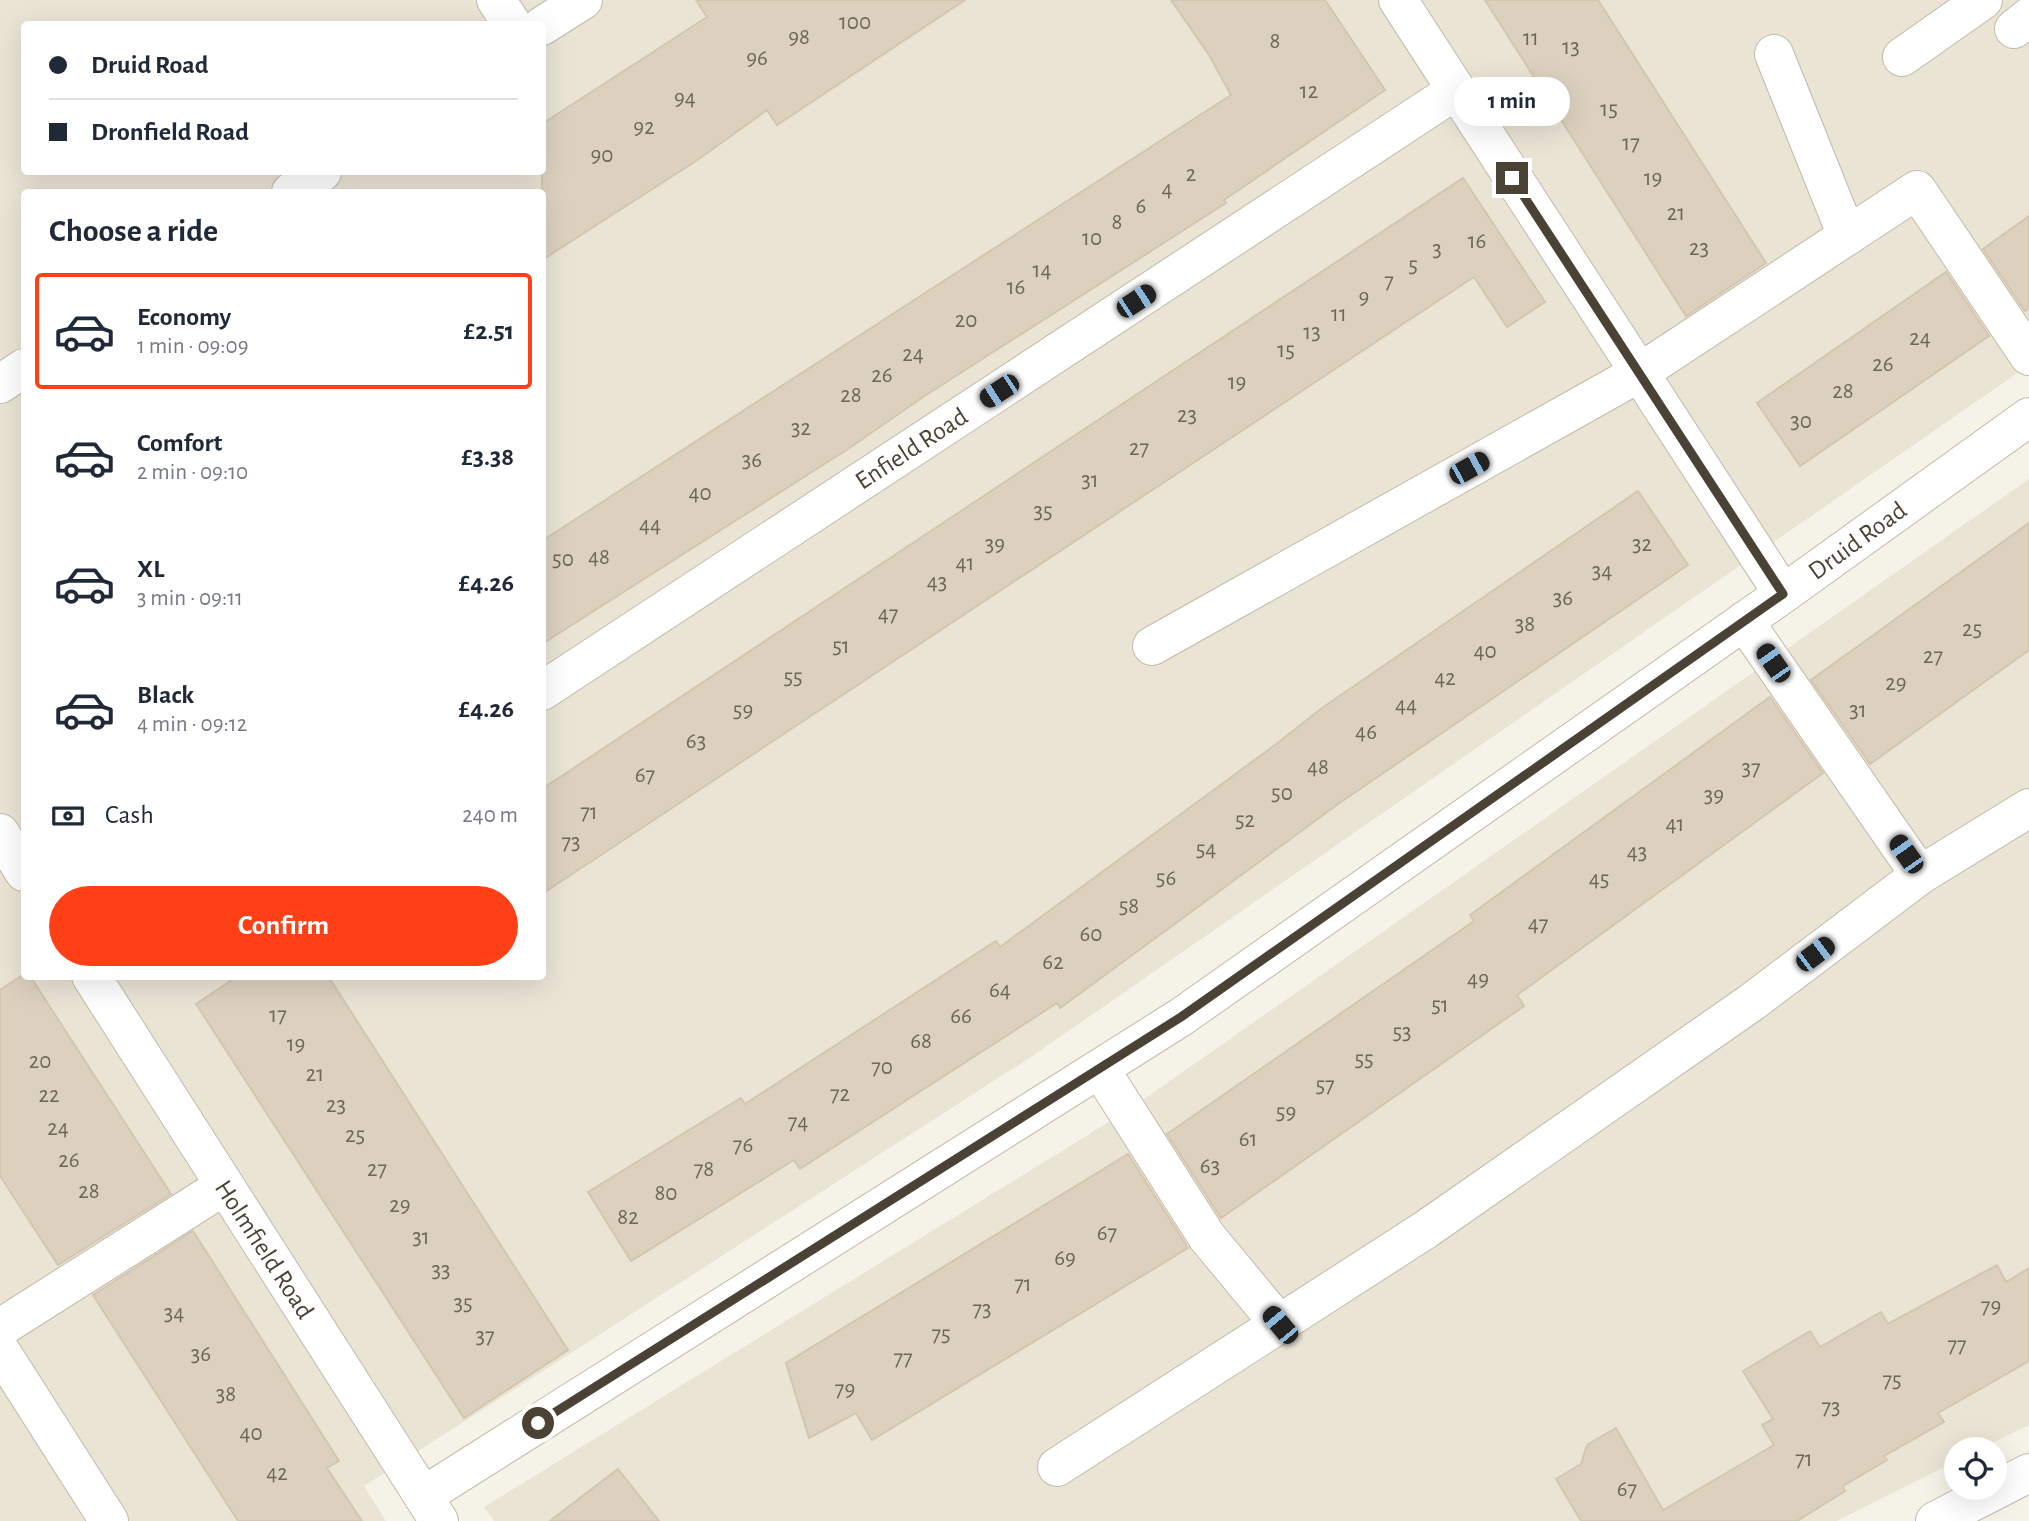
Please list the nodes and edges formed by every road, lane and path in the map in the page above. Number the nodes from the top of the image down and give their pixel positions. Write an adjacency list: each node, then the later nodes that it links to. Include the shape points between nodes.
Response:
1 (496, 0): 5 (street)
2 (583, 0): 6 (street)
3 (1398, 0): 9 (street)
4 (1983, 0): 8 (street)
5 (510, 21)
6 (546, 23)
7 (1774, 54): 12 (street)
8 (1902, 57)
9 (1455, 91): 15 (street); 21 (street, Enfield Road)
10 (317, 175): 11 (street)
11 (295, 189)
12 (1847, 236): 13 (street, via 1917,190); 15 (street)
13 (2029, 356)
14 (21, 370): 16 (street)
15 (1639, 373): 18 (street); 20 (street)
16 (0, 384)
17 (2029, 417): 18 (street, Druid Road)
18 (1783, 594): 19 (street, Druid Road)
19 (1744, 621): 25 (street); 27 (street, Druid Road, via 1181,1017)
20 (1152, 646)
21 (546, 688)
22 (2029, 808): 25 (street)
23 (0, 833): 24 (street)
24 (21, 867)
25 (1920, 875): 29 (street, via 1752,1002)
26 (99, 980): 28 (street, Holmfield Road)
27 (1100, 1069): 29 (street, via 1207,1237); 34 (street, Druid Road)
28 (224, 1186): 30 (street); 34 (street, Holmfield Road)
29 (1280, 1325): 32 (street)
30 (0, 1328)
31 (0, 1350): 35 (street)
32 (1057, 1467)
33 (2029, 1473): 36 (street)
34 (431, 1508)
35 (109, 1521)
36 (1934, 1521)

